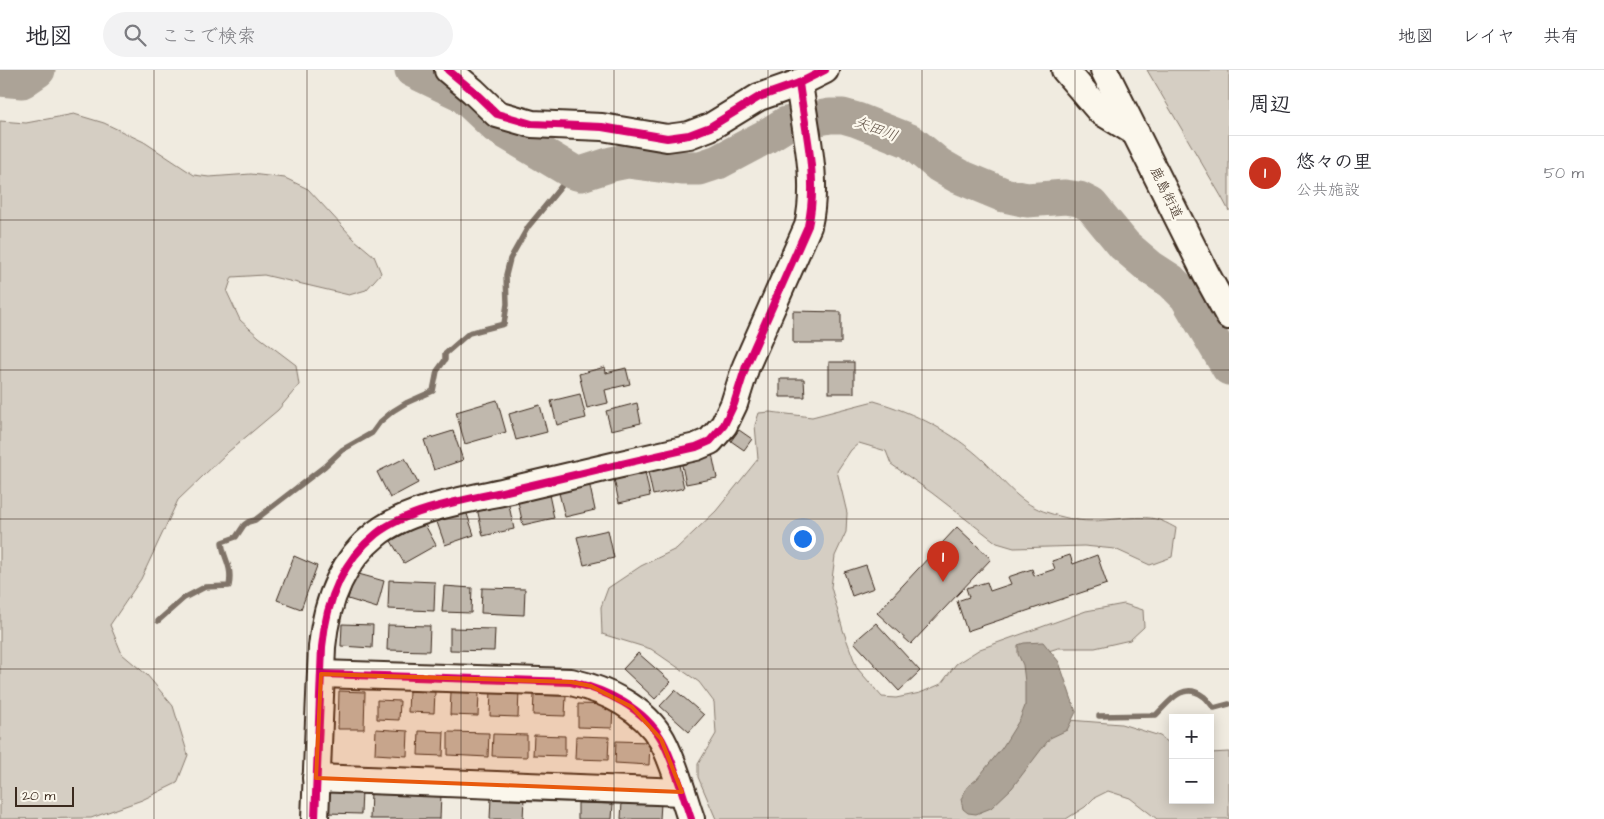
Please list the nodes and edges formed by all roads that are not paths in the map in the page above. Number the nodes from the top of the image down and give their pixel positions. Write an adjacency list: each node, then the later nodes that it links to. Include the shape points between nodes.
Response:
1 (448, 70): 5 (street, via 497,114 532,124 602,127 667,138 690,135 710,127 759,97)
2 (825, 70): 5 (street)
3 (1065, 70): 6 (street, via 1100,111)
4 (1104, 70): 6 (street, 鹿島街道)
5 (799, 83): 8 (street, via 813,188 812,210 724,425 710,441 696,446 438,508 387,526 363,546 337,584 324,624)
6 (1136, 133): 7 (street, 鹿島街道)
7 (1229, 316)
8 (321, 674): 9 (street); 10 (street, via 571,682 591,686 632,707 662,739)
9 (316, 778): 10 (street); 11 (street)
10 (682, 792): 12 (street)
11 (315, 819)
12 (691, 819)

